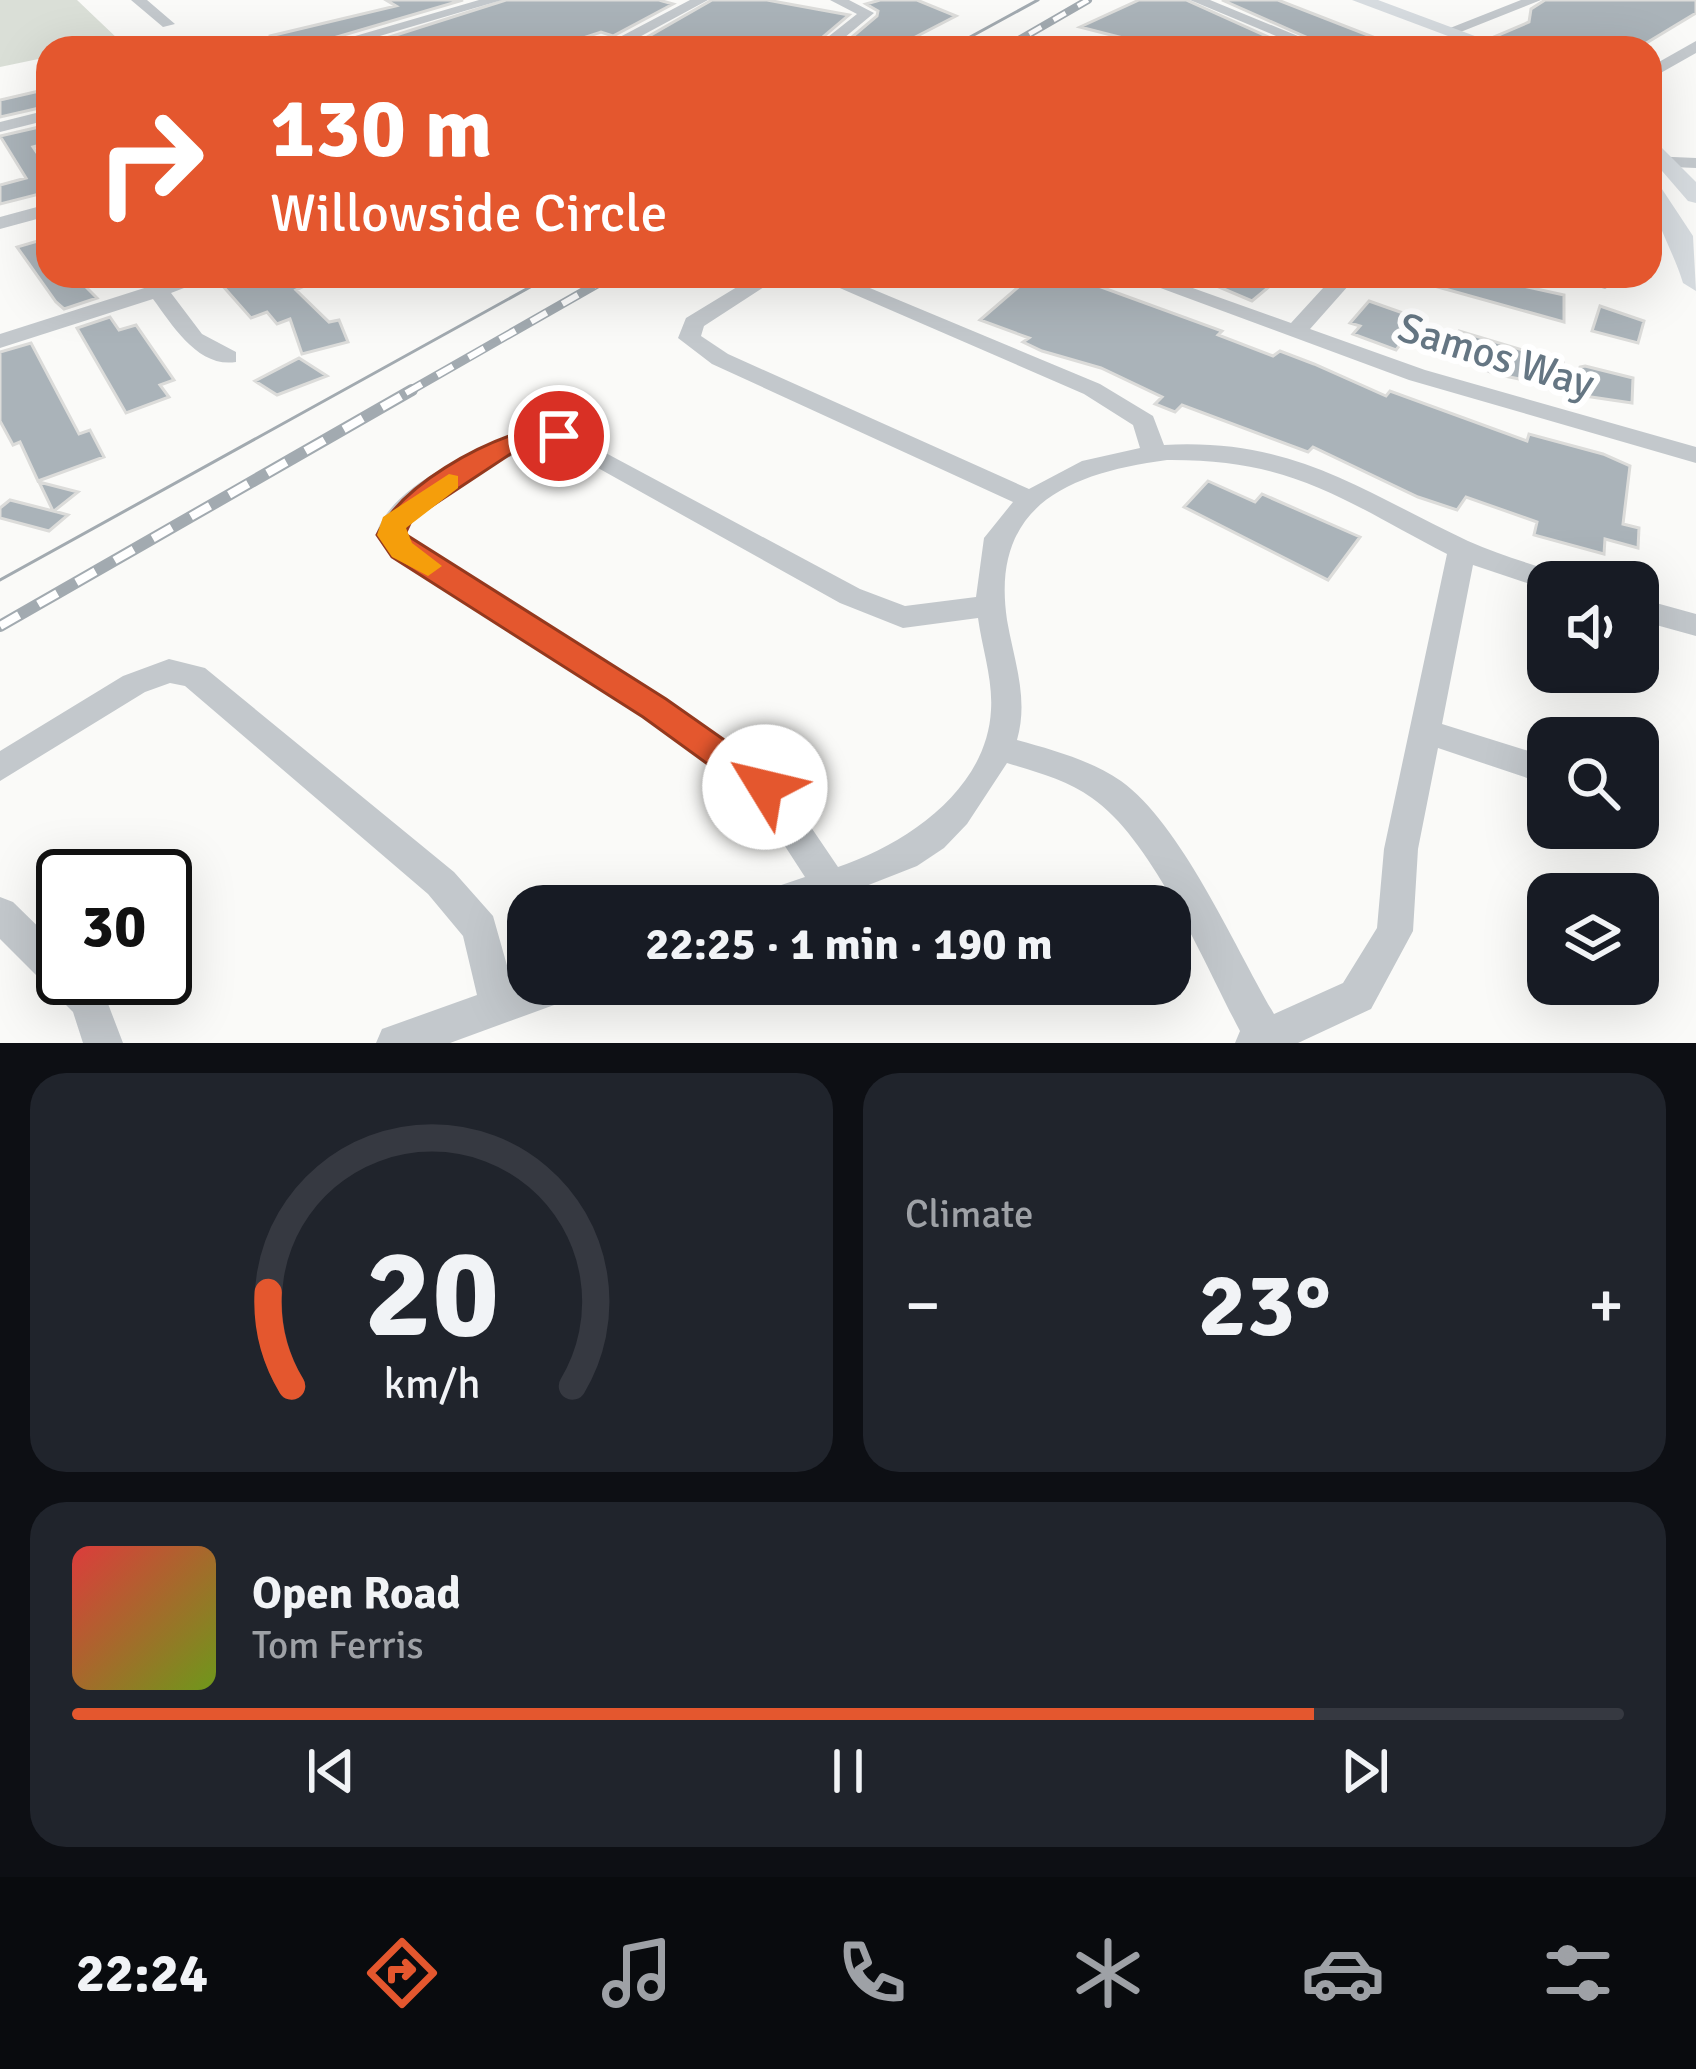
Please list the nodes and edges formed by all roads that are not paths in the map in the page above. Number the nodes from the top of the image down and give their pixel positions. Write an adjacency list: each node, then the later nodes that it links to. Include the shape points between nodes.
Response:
1 (138, 0): 10 (street)
2 (495, 0): 12 (street)
3 (701, 0): 13 (street)
4 (837, 0): 14 (street, via 867,14)
5 (1197, 0): 15 (street)
6 (1334, 0): 16 (main road)
7 (1360, 0): 11 (main road)
8 (1500, 0): 9 (street)
9 (1527, 3): 11 (street)
10 (168, 25)
11 (1453, 30): 17 (main road)
12 (365, 36)
13 (630, 36)
14 (838, 36)
15 (1288, 36)
16 (1435, 36)
17 (1468, 36)
18 (1696, 46): 19 (street)
19 (1662, 67)
20 (36, 119): 21 (street)
21 (0, 127)
22 (1672, 162): 23 (main road)
23 (1696, 196)
24 (1662, 207): 27 (main road)
25 (36, 214): 26 (street)
26 (0, 224)
27 (1696, 283)
28 (167, 288): 33 (street)
29 (750, 288): 39 (street, via 694,322 688,338)
30 (852, 288): 37 (street, via 1092,388 1144,421)
31 (1173, 288): 34 (street, Samos Way)
32 (1335, 288): 34 (street)
33 (158, 291): 35 (street); 36 (street, via 194,339)
34 (1296, 331): 38 (street, Samos Way, via 1493,399)
35 (0, 340)
36 (228, 357)
37 (1153, 450): 39 (street); 40 (street, via 1278,462 1336,482)
38 (1696, 455)
39 (1031, 500): 42 (street, via 999,534)
40 (1462, 549): 41 (street); 45 (street)
41 (1527, 572)
42 (991, 606): 46 (street, via 1007,686); 49 (street, via 903,616 850,596 559,436 503,447 393,524 402,550 765,787)
43 (1659, 615): 44 (street)
44 (1696, 625)
45 (1428, 732): 47 (street); 56 (street, via 1401,849 1395,931 1357,996)
46 (999, 748): 49 (street, via 922,845); 56 (street, via 1072,769 1120,800)
47 (1527, 764)
48 (0, 768): 55 (street, via 134,684 169,671 194,676 441,883 480,928)
49 (829, 883): 50 (street)
50 (824, 885)
51 (0, 914): 52 (street)
52 (36, 949)
53 (89, 1005): 57 (street)
54 (507, 1005): 55 (street)
55 (499, 1008): 58 (street)
56 (1260, 1041)
57 (103, 1043)
58 (396, 1043)

